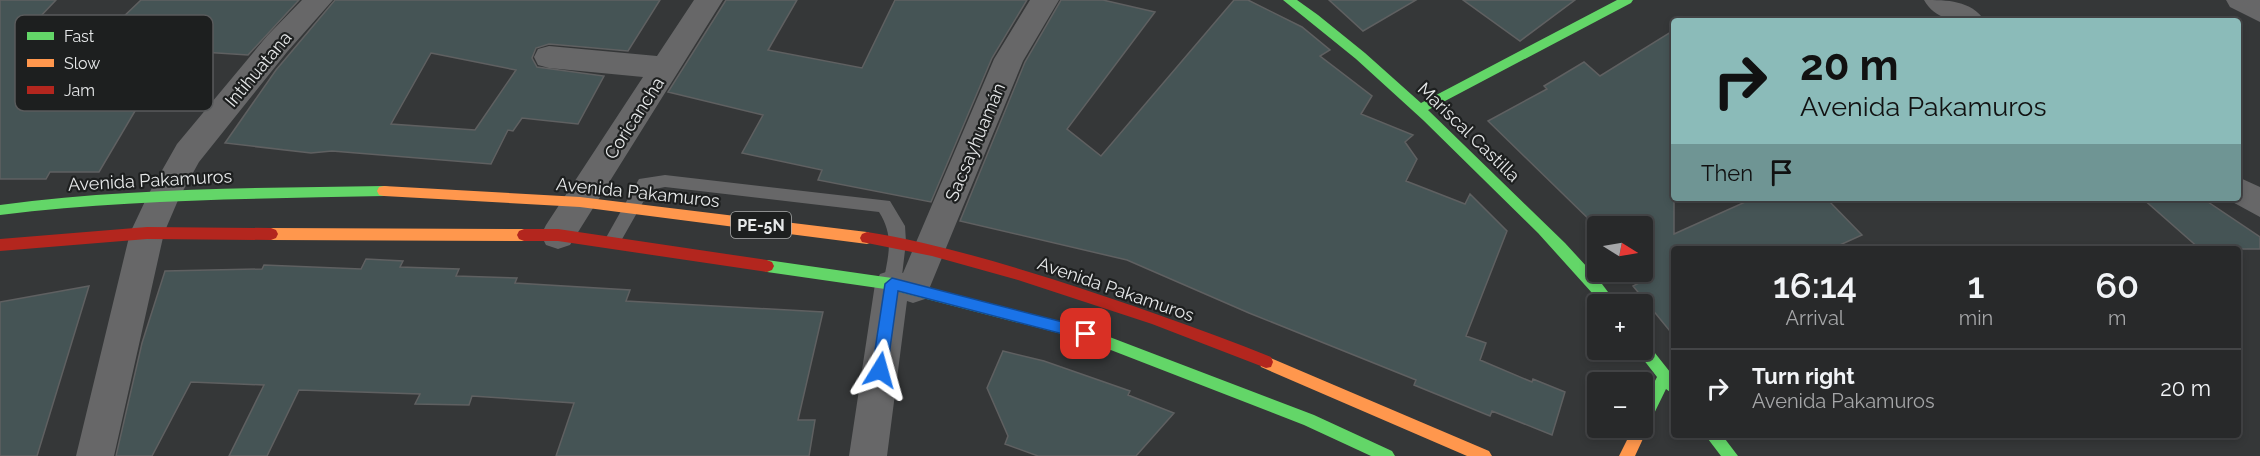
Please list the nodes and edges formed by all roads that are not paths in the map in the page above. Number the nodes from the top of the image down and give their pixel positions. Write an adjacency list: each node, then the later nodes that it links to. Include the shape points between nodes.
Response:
1 (319, 0): 14 (street, Intihuatana, via 189,153)
2 (709, 0): 11 (street, Coricancha)
3 (1045, 0): 24 (street, Sacsayhuamán, via 1010,59)
4 (1289, 0): 12 (main road, Mariscal Castilla, via 1313,16)
5 (1627, 0): 12 (main road)
6 (1938, 0): 9 (street)
7 (2240, 0): 8 (street)
8 (2260, 12)
9 (1965, 18)
10 (549, 57): 11 (street)
11 (666, 68): 15 (street, Coricancha)
12 (1420, 109): 26 (main road, Mariscal Castilla, via 1580,264)
13 (2241, 192): 16 (street)
14 (164, 195): 15 (main road, Avenida Pakamuros / PE-5N, via 366,190); 18 (main road, Avenida Pakamuros / PE-5N); 19 (street, Intihuatana)
15 (580, 202): 17 (main road, Avenida Pakamuros / PE-5N); 20 (street, Coricancha)
16 (2260, 204)
17 (628, 208): 21 (main road, Avenida Pakamuros / PE-5N); 21 (lane, via 645,184 665,181 884,206 897,226); 22 (lane)
18 (0, 210)
19 (147, 233): 20 (main road, PE-5N); 23 (main road, PE-5N); 33 (street, Intihuatana)
20 (558, 236): 22 (main road, PE-5N)
21 (898, 242): 24 (main road, Avenida Pakamuros / PE-5N); 25 (lane)
22 (611, 243): 25 (main road, PE-5N)
23 (0, 246)
24 (931, 248): 25 (street, Sacsayhuamán); 36 (main road, Avenida Pakamuros / PE-5N, via 1100,298 1328,386)
25 (902, 287): 34 (street, Sacsayhuamán); 35 (main road, PE-5N, via 1086,334 1309,420)
26 (1602, 294)
27 (1652, 360): 28 (main road)
28 (1665, 376): 29 (main road); 30 (main road)
29 (1671, 384)
30 (1653, 401)
31 (1635, 438): 37 (main road)
32 (1715, 438): 38 (main road)
33 (95, 456)
34 (868, 456)
35 (1387, 456)
36 (1484, 456)
37 (1627, 456)
38 (1730, 456)

